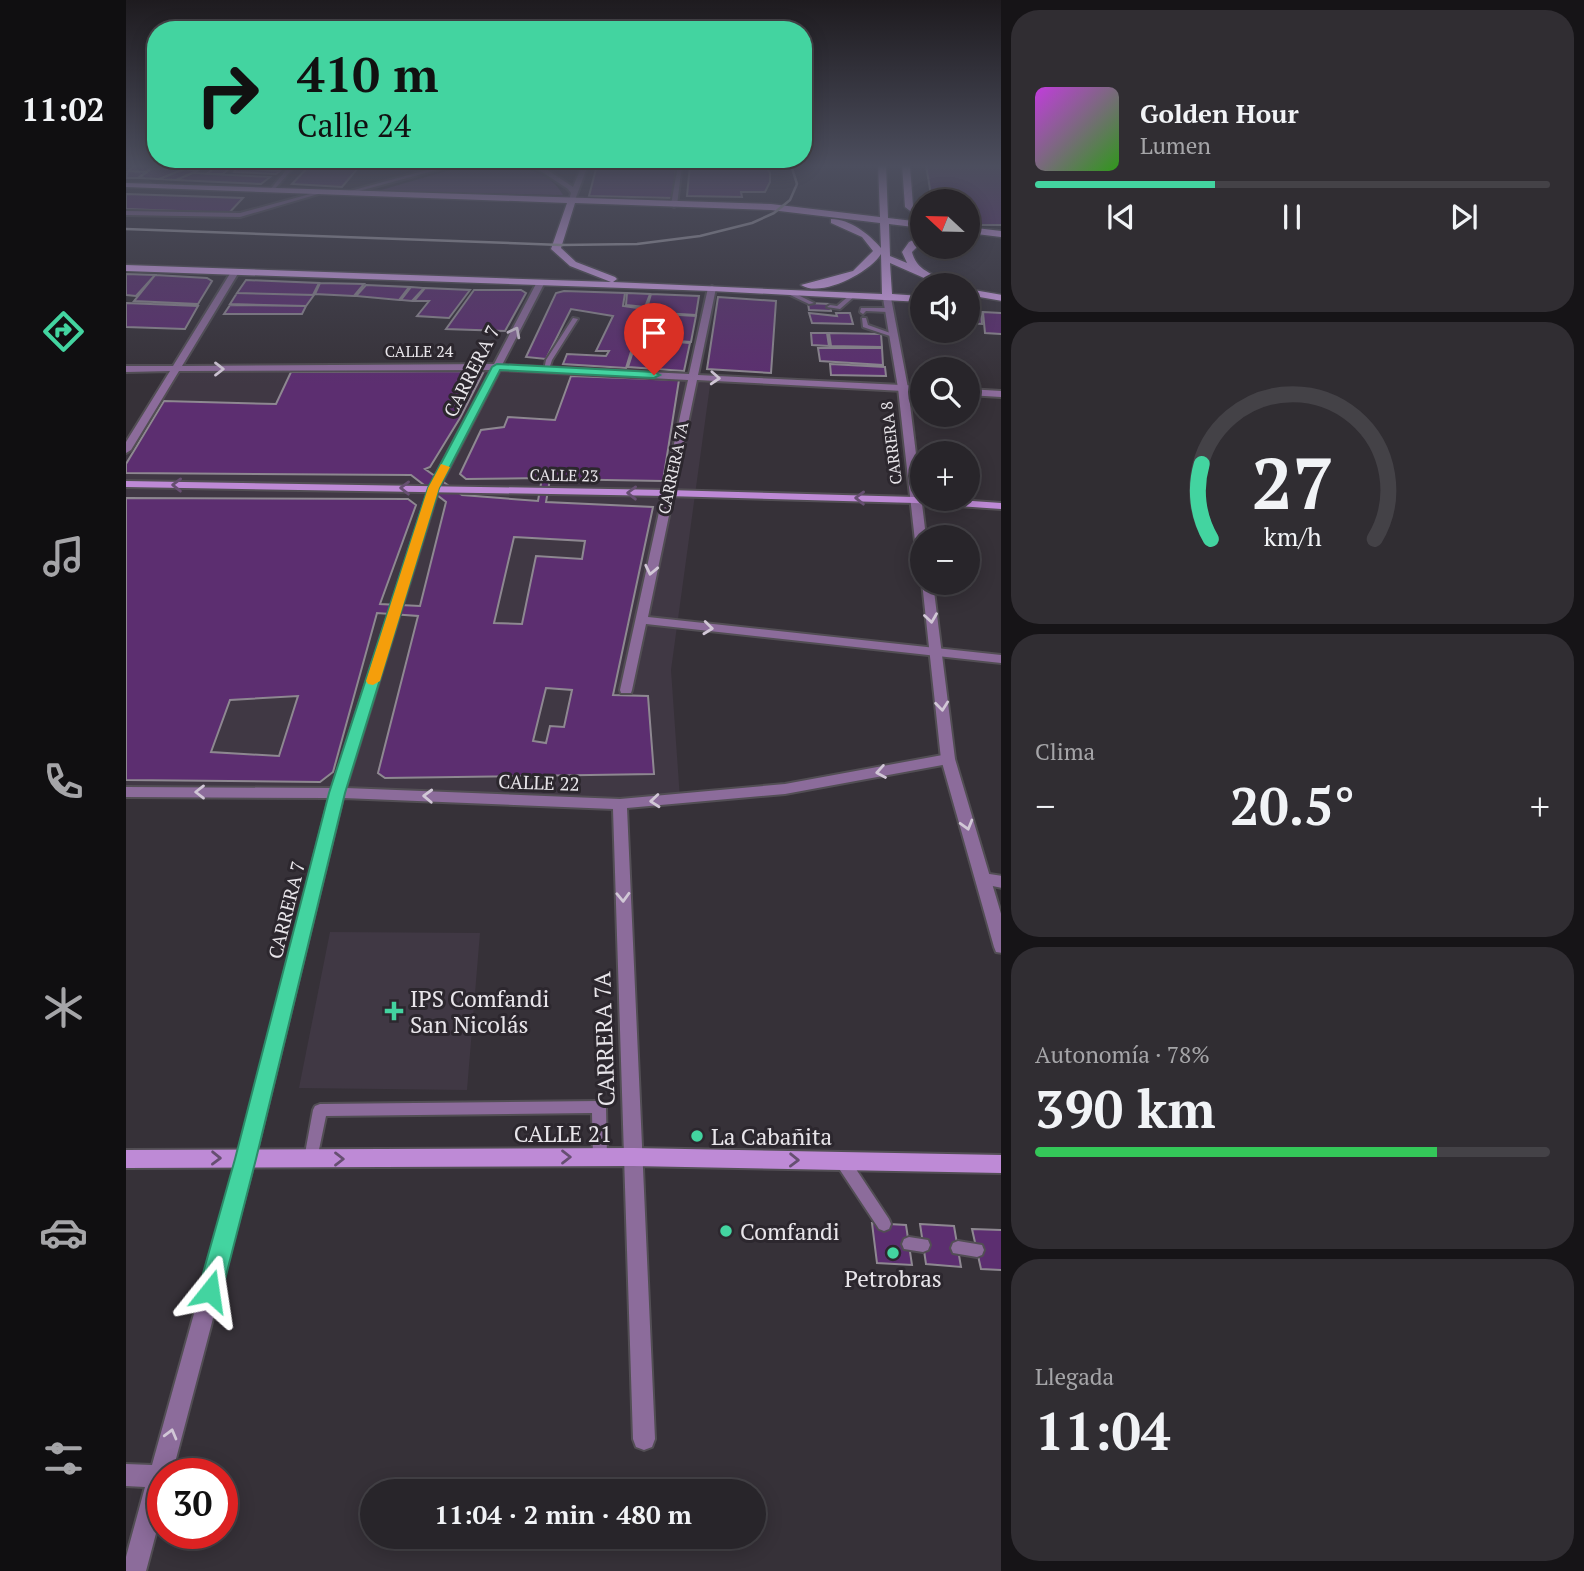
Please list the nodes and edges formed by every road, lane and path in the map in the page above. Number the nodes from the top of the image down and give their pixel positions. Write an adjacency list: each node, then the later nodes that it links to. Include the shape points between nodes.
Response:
1 (559, 238): 10 (main road, via 556,249 581,268)
2 (868, 238): 11 (main road, via 878,251 875,259 852,275 826,282)
3 (883, 238): 5 (main road, CARRERA 8)
4 (910, 247): 5 (main road); 8 (main road, via 909,260)
5 (884, 257): 8 (main road); 15 (main road, CARRERA 8)
6 (126, 268): 7 (main road)
7 (235, 272): 9 (main road); 27 (street)
8 (919, 272)
9 (541, 282): 10 (main road); 25 (street, CARRERA 7, one-way to 9)
10 (660, 286): 11 (main road)
11 (712, 288): 12 (main road); 29 (street, CARRERA 7A)
12 (788, 292): 14 (main road); 19 (lane)
13 (980, 294): 16 (main road)
14 (853, 295): 15 (main road); 22 (lane, via 834,308)
15 (887, 298): 17 (main road); 21 (street, CARRERA 8)
16 (1001, 298)
17 (910, 299)
18 (980, 302): 20 (main road)
19 (811, 303)
20 (1001, 303)
21 (888, 310): 22 (lane); 24 (street, CARRERA 8)
22 (863, 313): 24 (lane, via 865,326)
23 (575, 319): 28 (lane)
24 (893, 335): 30 (street, CARRERA 8)
25 (497, 367): 27 (street, CALLE 24, one-way to 25); 28 (street, CALLE 24); 37 (street, CARRERA 7)
26 (126, 369): 27 (street, CALLE 24)
27 (173, 369): 34 (street)
28 (546, 369): 29 (street, CALLE 24)
29 (693, 377): 30 (street, CALLE 24, one-way to 30); 38 (street, CARRERA 7A)
30 (902, 388): 31 (street, CALLE 24); 35 (street, CARRERA 8)
31 (910, 388)
32 (980, 393): 33 (street)
33 (1001, 394)
34 (126, 450)
35 (910, 457)
36 (126, 484): 37 (main road, CALLE 23, one-way to 36)
37 (433, 488): 38 (main road, CALLE 23, one-way to 37); 49 (street, CARRERA 7)
38 (667, 493): 39 (main road, CALLE 23, one-way to 38); 43 (street, CARRERA 7A, one-way to 43)
39 (910, 500)
40 (980, 505): 41 (main road, CALLE 23)
41 (1001, 506)
42 (929, 595): 44 (street, one-way to 44)
43 (640, 620): 44 (street, one-way to 44); 46 (street, CARRERA 7A)
44 (936, 653): 45 (street); 47 (street, one-way to 47)
45 (1001, 659)
46 (626, 690)
47 (948, 759): 50 (street, CALLE 22, one-way to 50, via 785,789); 51 (street, one-way to 51)
48 (126, 792): 49 (street, CALLE 22, one-way to 48)
49 (337, 793): 50 (street, CALLE 22, one-way to 49); 57 (street, CARRERA 7)
50 (620, 804): 55 (street, CARRERA 7A, one-way to 55)
51 (983, 879): 52 (street); 53 (street)
52 (1001, 882)
53 (1001, 947)
54 (600, 1157): 55 (main road, CALLE 21); 58 (main road, CALLE 21, one-way to 54); 58 (lane, via 599,1107 320,1110)
55 (633, 1157): 59 (main road, CALLE 21, one-way to 59); 64 (street, CARRERA 7A)
56 (126, 1158): 57 (main road, CALLE 21, one-way to 57)
57 (246, 1159): 58 (main road, CALLE 21); 65 (street, CARRERA 7, one-way to 57)
58 (310, 1159)
59 (843, 1162): 60 (main road, CALLE 21); 61 (lane)
60 (1001, 1164)
61 (884, 1224)
62 (958, 1248): 63 (lane)
63 (977, 1250)
64 (644, 1439)
65 (165, 1458)
66 (126, 1475): 67 (street)
67 (147, 1476)
68 (147, 1524): 69 (street, CARRERA 7)
69 (134, 1571)

